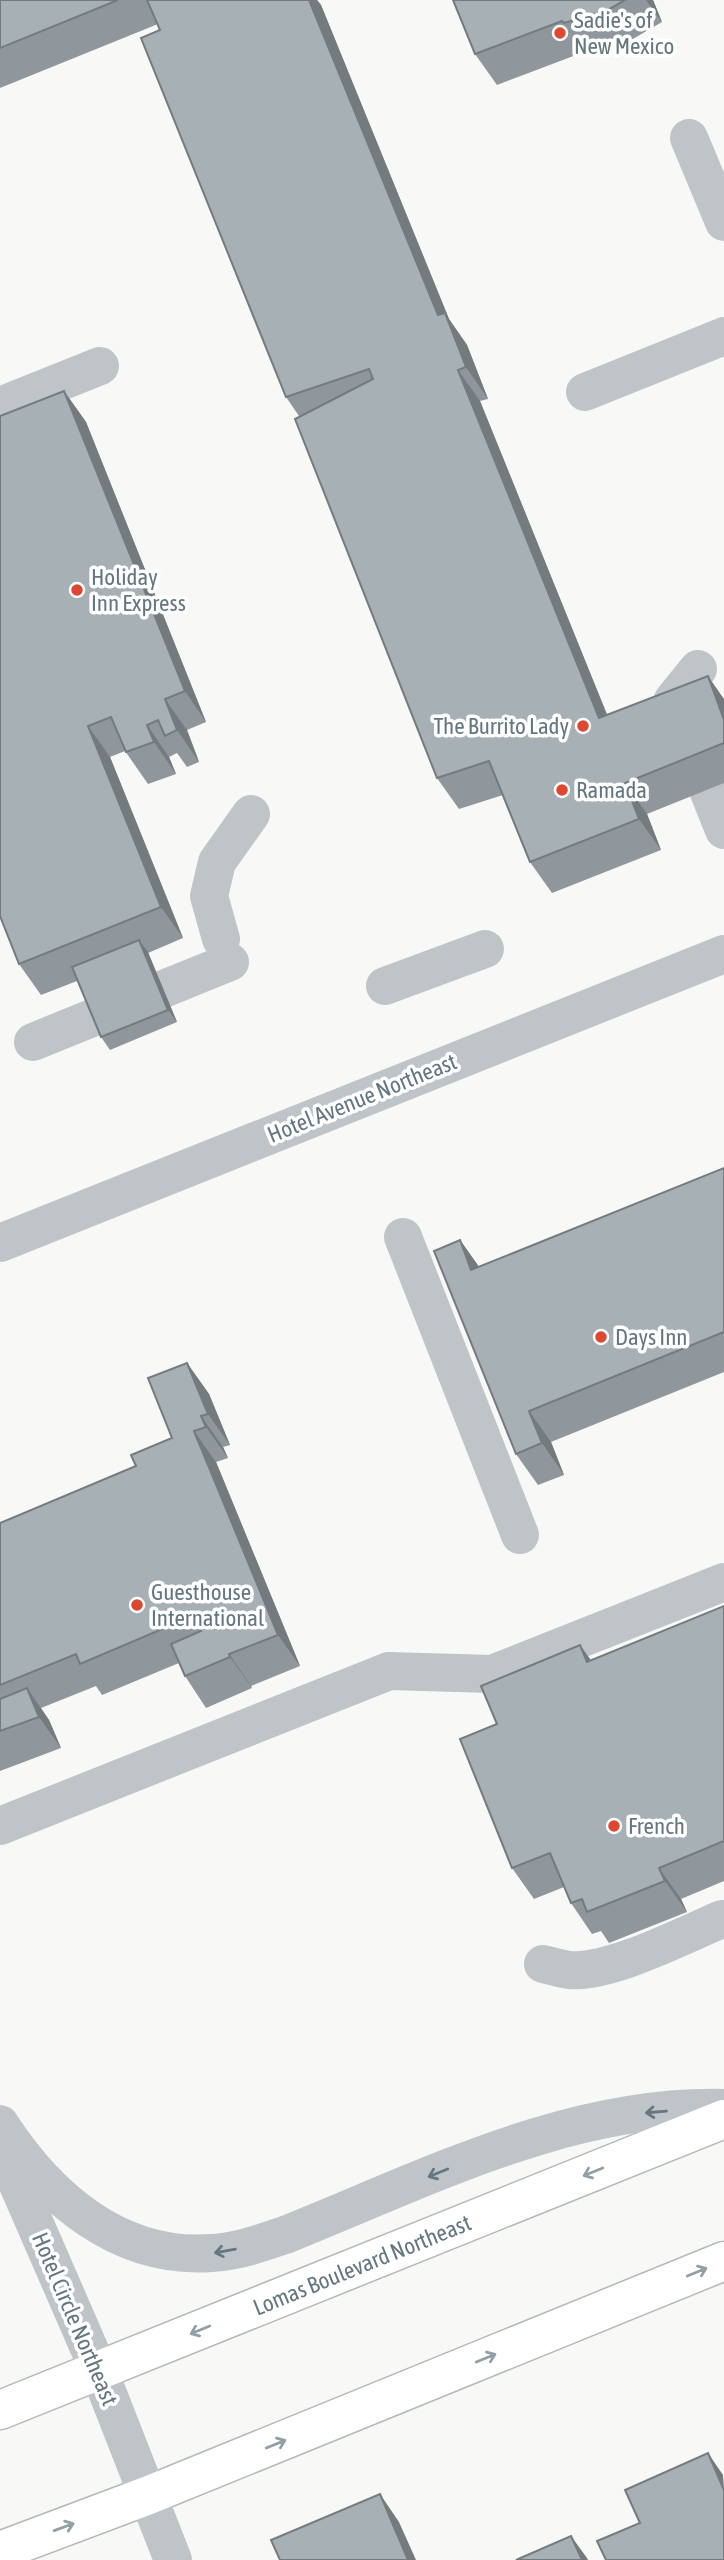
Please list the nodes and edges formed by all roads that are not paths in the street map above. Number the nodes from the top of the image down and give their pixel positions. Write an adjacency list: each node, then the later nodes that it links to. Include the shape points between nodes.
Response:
1 (690, 138): 2 (street)
2 (724, 222)
3 (724, 336): 5 (street)
4 (100, 366): 6 (street)
5 (585, 392)
6 (0, 406)
7 (698, 669): 8 (street, via 673,700)
8 (682, 725)
9 (708, 790): 11 (street)
10 (251, 814): 15 (street, via 217,862 211,885 209,896 226,951)
11 (724, 830)
12 (485, 949): 14 (street)
13 (724, 954): 16 (street, Hotel Avenue Northeast)
14 (386, 986)
15 (33, 1042)
16 (10, 1235)
17 (403, 1237): 18 (street)
18 (520, 1535)
19 (724, 1582): 20 (street, via 492,1674 389,1671)
20 (0, 1826)
21 (722, 1919): 22 (street, via 594,1968 570,1970)
22 (543, 1964)
23 (724, 2108): 25 (street, one-way to 25, via 626,2115 549,2131 250,2247 183,2254 153,2250 101,2227 52,2188)
24 (724, 2119): 28 (main road, Lomas Boulevard Northeast, one-way to 28)
25 (0, 2124)
26 (0, 2143): 28 (street, Hotel Circle Northeast)
27 (724, 2261): 30 (main road, one-way to 27)
28 (99, 2371): 29 (main road, Lomas Boulevard Northeast); 30 (street, Hotel Circle Northeast)
29 (0, 2410)
30 (149, 2495): 31 (main road, one-way to 30); 32 (street, Hotel Circle Northeast)
31 (0, 2551)
32 (173, 2560)

